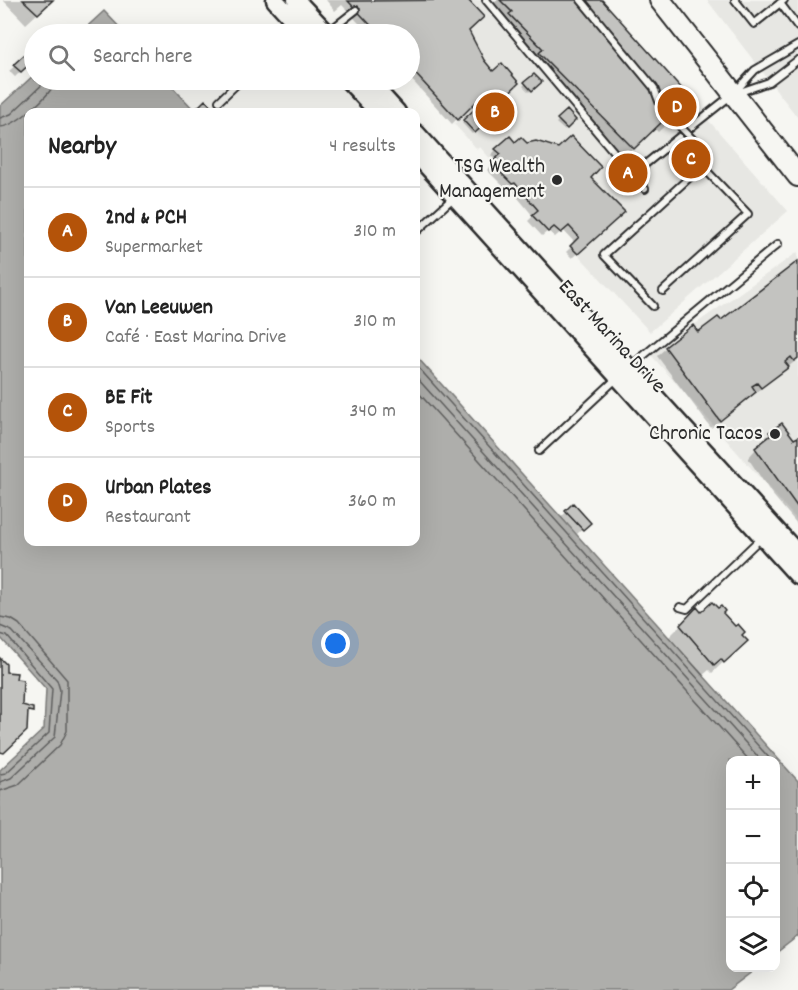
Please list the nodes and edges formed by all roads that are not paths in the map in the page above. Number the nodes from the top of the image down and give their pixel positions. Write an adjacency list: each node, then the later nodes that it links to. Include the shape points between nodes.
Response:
1 (275, 0): 9 (main road)
2 (296, 0): 10 (main road)
3 (486, 0): 27 (lane)
4 (581, 0): 25 (lane, bridge, via 654,88 660,104)
5 (660, 0): 18 (highway)
6 (735, 0): 7 (lane, via 754,24)
7 (782, 2): 12 (lane)
8 (356, 10): 11 (lane)
9 (297, 24)
10 (318, 24)
11 (339, 24)
12 (798, 27)
13 (798, 45): 18 (lane, via 755,70)
14 (798, 60): 18 (lane, via 769,82)
15 (231, 90): 19 (lane)
16 (357, 90): 20 (main road)
17 (377, 90): 21 (main road)
18 (733, 94): 22 (lane); 28 (highway)
19 (219, 101)
20 (374, 108)
21 (393, 108)
22 (690, 128)
23 (420, 138): 30 (main road, East Marina Drive)
24 (679, 138): 27 (lane)
25 (699, 146)
26 (420, 158): 30 (main road, East Marina Drive)
27 (633, 174): 29 (lane)
28 (798, 176)
29 (645, 189)
30 (459, 192): 31 (lane); 35 (main road, East Marina Drive, via 576,334)
31 (420, 228)
32 (778, 244): 35 (lane)
33 (663, 291): 34 (lane, via 748,214 702,166 604,255)
34 (653, 306)
35 (624, 373): 36 (lane); 37 (main road, East Marina Drive)
36 (539, 451)
37 (768, 532): 38 (main road, East Marina Drive); 39 (main road, East Marina Drive); 40 (lane, via 687,609)
38 (798, 554)
39 (798, 576)
40 (680, 607)

